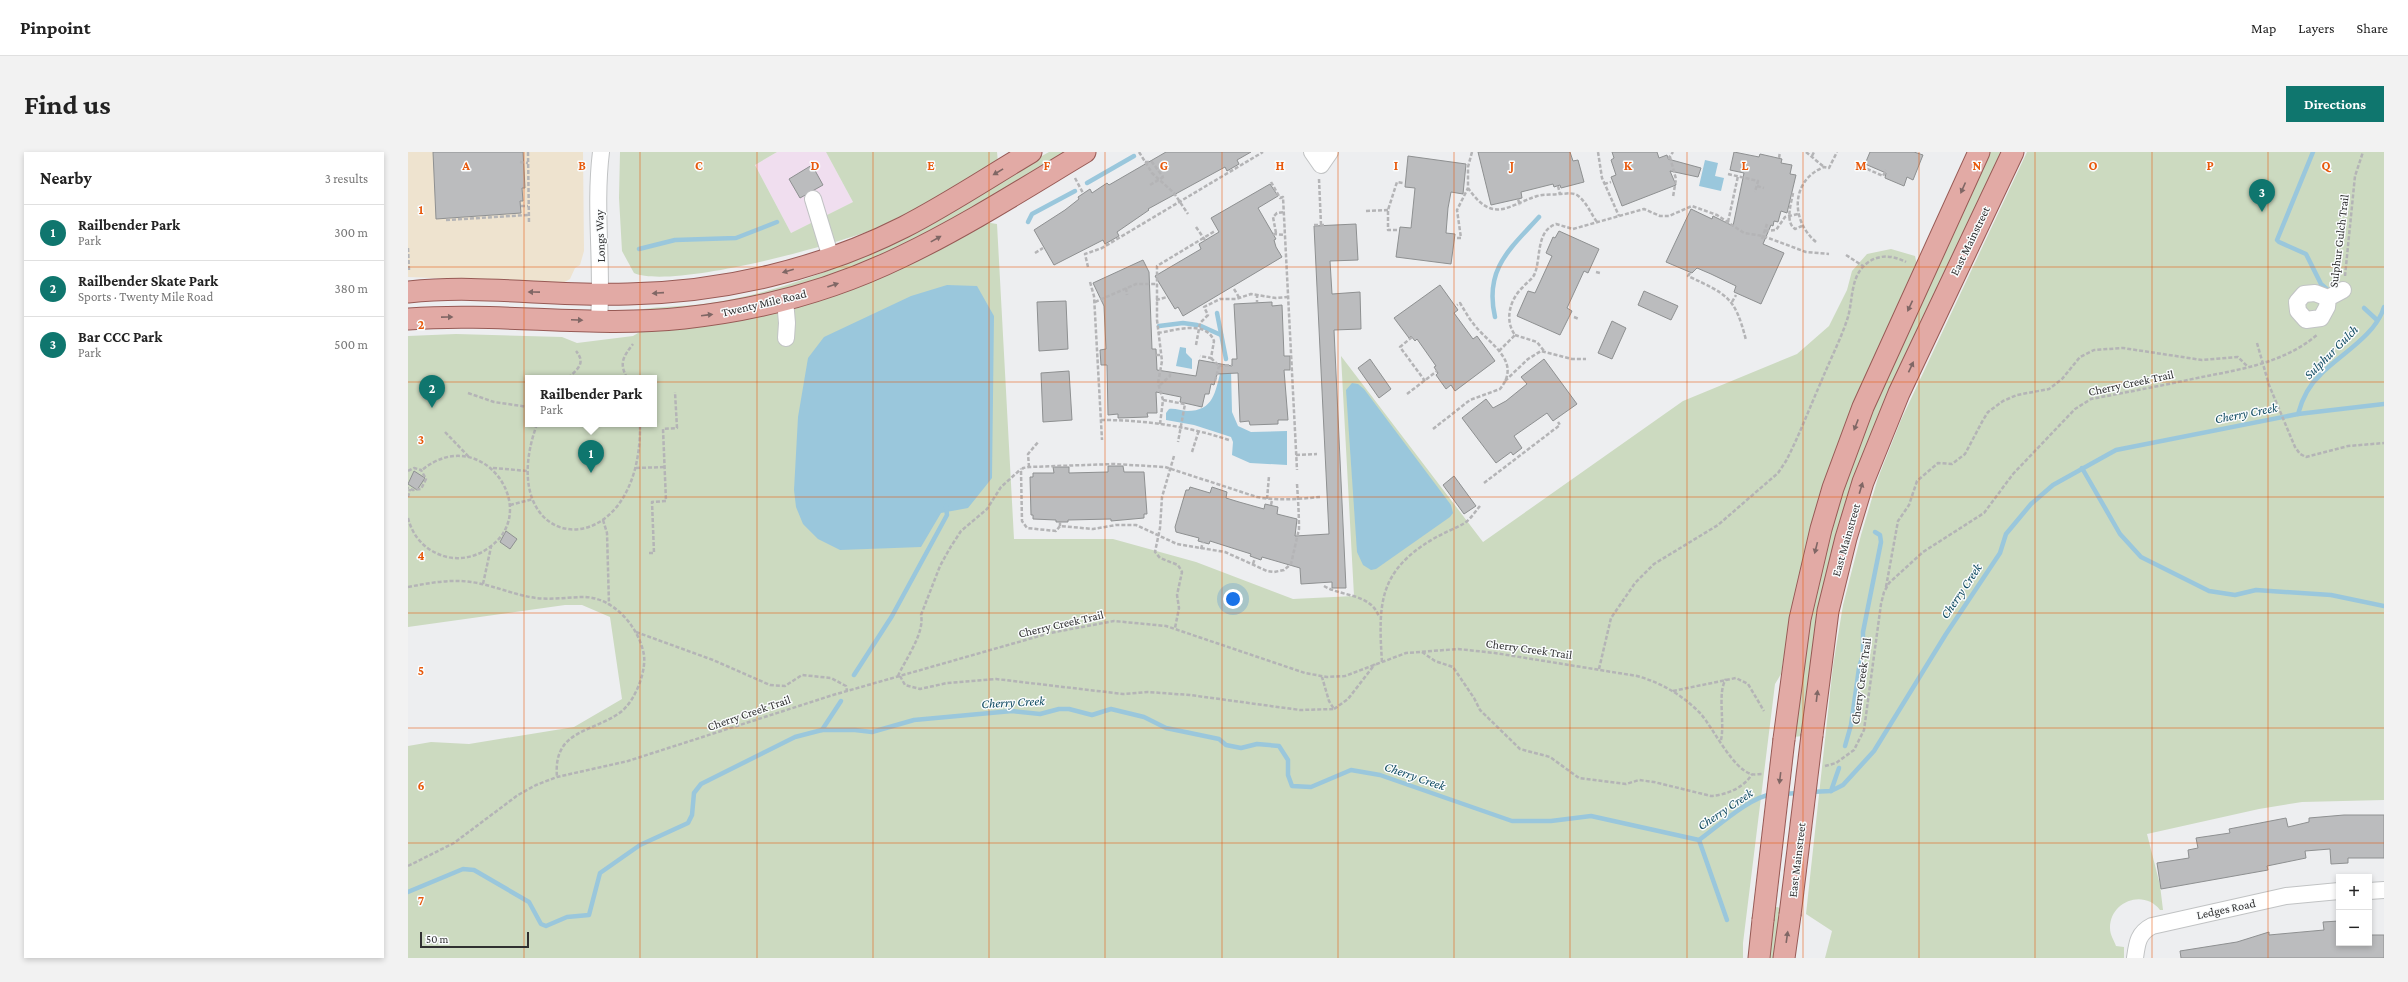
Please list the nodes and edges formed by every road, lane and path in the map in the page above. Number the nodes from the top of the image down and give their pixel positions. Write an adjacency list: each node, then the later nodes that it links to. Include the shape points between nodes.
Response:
1 (528, 152): 23 (path)
2 (601, 152): 97 (street, Longs Way)
3 (1031, 152): 81 (main road, Twenty Mile Road, one-way to 81, via 904,227)
4 (1085, 152): 105 (main road, Twenty Mile Road, one-way to 4, via 844,282 902,257)
5 (1139, 152): 22 (path)
6 (1263, 152): 48 (path)
7 (1312, 152): 8 (street, via 1321,165)
8 (1330, 152)
9 (1472, 152): 40 (path)
10 (1598, 152): 36 (path)
11 (1673, 152): 45 (path, via 1669,158 1676,183)
12 (1780, 152): 20 (path)
13 (1806, 152): 19 (path)
14 (1814, 152): 19 (path)
15 (1836, 152): 25 (path, via 1830,168)
16 (1978, 152): 241 (main road, one-way to 241, bridge, via 1863,407 1833,488 1819,535 1801,613)
17 (2013, 152): 242 (main road, East Mainstreet, one-way to 17, bridge, via 1828,611 1846,538 1863,482 1899,393)
18 (2363, 152): 93 (path, Sulphur Gulch Trail, via 2356,176)
19 (1812, 156): 25 (path)
20 (1779, 158)
21 (520, 162): 23 (path)
22 (1145, 162): 31 (path); 31 (path, via 1152,162 1164,177)
23 (528, 163): 51 (path)
24 (1856, 164): 26 (path, via 1883,176)
25 (1824, 167): 44 (path, via 1806,178)
26 (1886, 170)
27 (1728, 174): 29 (path)
28 (1319, 176): 65 (path, via 1323,225)
29 (1738, 176): 38 (path, via 1758,181); 62 (path)
30 (1074, 177): 42 (path)
31 (1158, 180): 35 (path); 48 (path)
32 (1271, 182): 53 (path, via 1280,198 1283,197)
33 (1403, 182): 52 (path, via 1397,182)
34 (1611, 182): 36 (path)
35 (1150, 184)
36 (1604, 184): 59 (path)
37 (1558, 186): 43 (path)
38 (1757, 186): 39 (path); 41 (path)
39 (1764, 188)
40 (1466, 189): 49 (path, via 1491,209); 72 (path, via 1457,210 1461,238)
41 (1755, 192)
42 (1083, 193)
43 (1560, 194): 49 (path, via 1539,196); 61 (path, via 1572,193 1578,196)
44 (1799, 195): 56 (path); 58 (path, via 1792,193)
45 (1673, 198)
46 (813, 199): 81 (street)
47 (1518, 199): 49 (path)
48 (1180, 201): 55 (path); 84 (path, via 1085,254)
49 (1520, 205)
50 (521, 206): 51 (path)
51 (528, 206): 57 (path)
52 (1388, 210): 54 (path); 68 (path, via 1388,230)
53 (1284, 212): 71 (path); 71 (path, via 1272,217 1274,234)
54 (1366, 212)
55 (1188, 214)
56 (1798, 214): 58 (path); 66 (path)
57 (528, 215): 60 (path); 63 (path)
58 (1789, 215): 66 (path, via 1793,228); 70 (path, via 1784,216 1776,230)
59 (1619, 216): 61 (path); 62 (path, via 1644,209 1660,216 1669,216 1692,206)
60 (446, 220)
61 (1597, 222): 94 (path, via 1573,229 1563,224 1552,226 1542,246 1535,274)
62 (1728, 222): 73 (path, via 1744,232)
63 (529, 224)
64 (1766, 224): 70 (path)
65 (1314, 226)
66 (1802, 226): 75 (path)
67 (1196, 227): 74 (path)
68 (1397, 230)
69 (1215, 231): 74 (path)
70 (1765, 231): 73 (path)
71 (1285, 235): 102 (path)
72 (1457, 238)
73 (1763, 238): 79 (path, via 1799,250)
74 (1204, 239): 90 (path, via 1157,266)
75 (1816, 242)
76 (408, 248): 85 (path)
77 (1043, 248): 78 (path)
78 (1035, 253)
79 (1829, 254)
80 (1846, 255): 83 (path)
81 (831, 258): 97 (main road, Twenty Mile Road, one-way to 97, via 777,274 710,287 646,294)
82 (1906, 262): 83 (path, via 1895,256 1884,256 1875,258)
83 (1863, 266): 224 (path, via 1853,286 1847,320 1786,461 1778,473 1718,525 1654,564 1635,582 1611,618)
84 (1088, 267)
85 (409, 270)
86 (1596, 272): 87 (path)
87 (1600, 273)
88 (1690, 273): 109 (path, via 1688,276 1721,292)
89 (1090, 282): 107 (path)
90 (1157, 284): 91 (path, via 1136,284); 106 (path)
91 (1126, 288): 99 (path); 107 (path)
92 (1234, 288): 103 (path)
93 (2343, 290): 104 (street)
94 (1519, 291): 96 (path); 118 (path, via 1509,317)
95 (408, 292): 97 (main road, Twenty Mile Road, one-way to 95, via 471,290)
96 (1523, 292)
97 (601, 294): 114 (street, Longs Way)
98 (1257, 294): 102 (path, via 1276,298); 103 (path); 108 (path)
99 (1127, 295)
100 (1736, 295): 109 (path)
101 (1167, 297): 106 (path)
102 (1288, 297): 172 (path)
103 (1240, 298): 115 (path, via 1220,299 1204,307 1208,315 1200,323)
104 (2328, 298)
105 (785, 300): 114 (main road, Twenty Mile Road, one-way to 105, via 683,318); 121 (street)
106 (1156, 300): 117 (path)
107 (1095, 302): 156 (path)
108 (1257, 302)
109 (1732, 302): 123 (path, via 1740,317)
110 (1456, 305): 119 (path, via 1460,303)
111 (1574, 317): 113 (path)
112 (408, 319): 114 (main road, Twenty Mile Road, one-way to 114, via 470,317)
113 (1579, 319)
114 (599, 320)
115 (1199, 330): 117 (path, via 1183,327); 126 (path); 133 (path, via 1214,339)
116 (2320, 332): 135 (path, via 2298,349)
117 (1158, 333): 131 (path)
118 (1515, 335): 128 (path); 129 (path, via 1537,342)
119 (1485, 336): 122 (path); 128 (path)
120 (1412, 337): 145 (path, via 1400,347)
121 (786, 338)
122 (1481, 339)
123 (1746, 340)
124 (2257, 343): 135 (path)
125 (632, 344): 144 (path, via 622,360)
126 (1196, 344)
127 (576, 351): 143 (path, via 581,358 580,366)
128 (1499, 351): 147 (path, via 1507,362)
129 (1544, 351): 134 (path, via 1572,359); 139 (path, via 1534,354)
130 (1156, 355): 131 (path)
131 (1162, 355): 148 (path)
132 (1200, 356): 133 (path)
133 (1211, 358): 137 (path)
134 (1586, 359)
135 (2262, 364): 138 (path, Cherry Creek Trail); 169 (path, via 2300,454 2306,457 2348,446)
136 (1232, 365): 137 (path)
137 (1219, 366): 146 (path)
138 (2248, 367): 216 (path, Cherry Creek Trail, via 2085,402 2013,474 1984,513 1923,552); 216 (path, via 2238,357 2202,360 2123,348 2094,350 2080,358 2062,379 2049,388 2009,397 1988,412 1965,454 1952,464 1938,463 1917,481 1914,494 1895,530)
139 (1519, 368): 142 (path); 147 (path)
140 (1437, 371): 145 (path)
141 (1170, 372): 148 (path, via 1170,376)
142 (1522, 372)
143 (571, 375)
144 (626, 375)
145 (1425, 380): 151 (path)
146 (1215, 381)
147 (1504, 382): 152 (path, via 1498,391)
148 (1159, 386): 153 (path)
149 (675, 392): 175 (path, via 677,428 663,429)
150 (468, 393): 155 (path, via 494,402)
151 (1407, 394)
152 (1480, 396): 154 (path); 162 (path, via 1470,400)
153 (1163, 400): 158 (path); 159 (path, via 1185,404)
154 (1482, 400)
155 (525, 407)
156 (1101, 420): 158 (path, via 1130,419); 165 (path)
157 (1558, 422): 186 (path, via 1560,425 1520,452)
158 (1160, 424): 159 (path)
159 (1181, 426): 163 (path); 168 (path)
160 (536, 427): 184 (path)
161 (640, 427): 178 (path)
162 (1433, 429)
163 (1199, 430): 166 (path); 170 (path)
164 (445, 432): 174 (path)
165 (1102, 440)
166 (1229, 440)
167 (1038, 441): 176 (path, via 1028,454)
168 (1178, 442)
169 (2384, 443)
170 (1192, 452)
171 (1317, 454): 172 (path)
172 (1296, 455): 182 (path)
173 (1174, 456): 180 (path)
174 (469, 457): 177 (path); 181 (path, via 445,458)
175 (665, 467): 178 (path); 210 (path, via 666,501 652,502 654,552)
176 (1029, 467): 179 (path); 180 (path, via 1115,465)
177 (492, 468): 184 (path); 197 (path, via 504,485)
178 (636, 468): 201 (path, via 621,500)
179 (1022, 468): 205 (path, via 1023,525 1027,528 1056,531); 225 (path, via 1002,486 987,509 961,531 950,548 940,566 921,615 922,623 914,647)
180 (1172, 468): 188 (path); 206 (path, via 1162,497)
181 (422, 470): 183 (path, via 414,468); 189 (path, via 426,475 424,486 417,490)
182 (1297, 470)
183 (408, 471)
184 (528, 471): 193 (path)
185 (1269, 476): 194 (path)
186 (1484, 483)
187 (1297, 484): 195 (path)
188 (1220, 485): 190 (path); 194 (path)
189 (409, 488): 191 (path)
190 (1218, 489)
191 (408, 496)
192 (1320, 497): 195 (path)
193 (533, 498): 197 (path); 201 (path, via 544,518 560,528 583,530)
194 (1267, 499): 196 (path)
195 (1298, 499): 196 (path); 212 (path, via 1298,529 1289,566 1284,570 1270,571)
196 (1272, 500): 198 (path)
197 (510, 505): 208 (path, via 506,525)
198 (1271, 505)
199 (1480, 506): 218 (path, via 1466,522 1421,546 1395,570 1386,590)
200 (408, 518): 208 (path, via 416,537 426,548 437,554 466,558)
201 (603, 520): 217 (path, via 607,533)
202 (1116, 521): 204 (path)
203 (1060, 522): 205 (path)
204 (1116, 525): 205 (path, via 1093,529); 206 (path, via 1140,526)
205 (1060, 526)
206 (1158, 536): 209 (path, via 1184,546); 219 (path, via 1156,556 1178,565 1182,572 1177,595)
207 (1203, 542): 209 (path)
208 (491, 547): 213 (path)
209 (1201, 549): 212 (path, via 1225,552)
210 (649, 553)
211 (1255, 558): 212 (path)
212 (1253, 564)
213 (483, 584): 215 (path, via 449,581); 217 (path, via 537,598 586,597)
214 (1324, 586): 218 (path, via 1370,603)
215 (408, 587)
216 (1886, 588): 233 (path, Cherry Creek Trail, via 1881,604 1861,738 1848,756 1831,765)
217 (609, 605): 220 (path, via 622,614)
218 (1380, 619): 222 (path)
219 (1175, 628): 225 (path, Cherry Creek Trail, via 1114,621 1078,627); 226 (path, Cherry Creek Trail)
220 (635, 632): 228 (path, via 714,660 770,685 785,686 800,676 812,676 831,678 846,686); 236 (path, via 642,647 644,663 636,692 619,713 580,731 567,742 556,760)
221 (1421, 651): 222 (path, Cherry Creek Trail, via 1396,655); 224 (path, Cherry Creek Trail, via 1471,650); 235 (path, via 1435,661 1453,666 1480,710 1503,731 1514,746 1550,757 1579,778 1626,784 1639,780 1718,796 1737,788)
222 (1382, 662): 223 (path, Cherry Creek Trail)
223 (1375, 664): 226 (path, Cherry Creek Trail, via 1345,676); 230 (path, via 1348,699)
224 (1599, 669): 229 (path, Cherry Creek Trail, via 1650,679)
225 (899, 676): 228 (path, Cherry Creek Trail); 230 (path, via 905,685 920,689 947,683 996,679 1123,694 1148,692 1190,695 1300,710)
226 (1322, 677): 230 (path, via 1329,702)
227 (1726, 679): 229 (path); 231 (path, via 1736,678 1748,684); 232 (path, via 1722,686)
228 (847, 691): 236 (path, Cherry Creek Trail, via 628,761)
229 (1673, 691): 232 (path, Cherry Creek Trail, via 1700,714)
230 (1334, 709)
231 (1764, 711)
232 (1721, 740): 235 (path, Cherry Creek Trail, via 1735,762)
233 (1819, 767)
234 (1768, 773): 235 (path)
235 (1752, 774)
236 (557, 777): 237 (path, Cherry Creek Trail, via 518,795 464,837)
237 (408, 866)
238 (2372, 890): 239 (street)
239 (2384, 890)
240 (2336, 891): 243 (street, Ledges Road, via 2286,896 2152,926 2143,930 2138,939)
241 (1758, 958)
242 (1784, 958)
243 (2135, 958)

